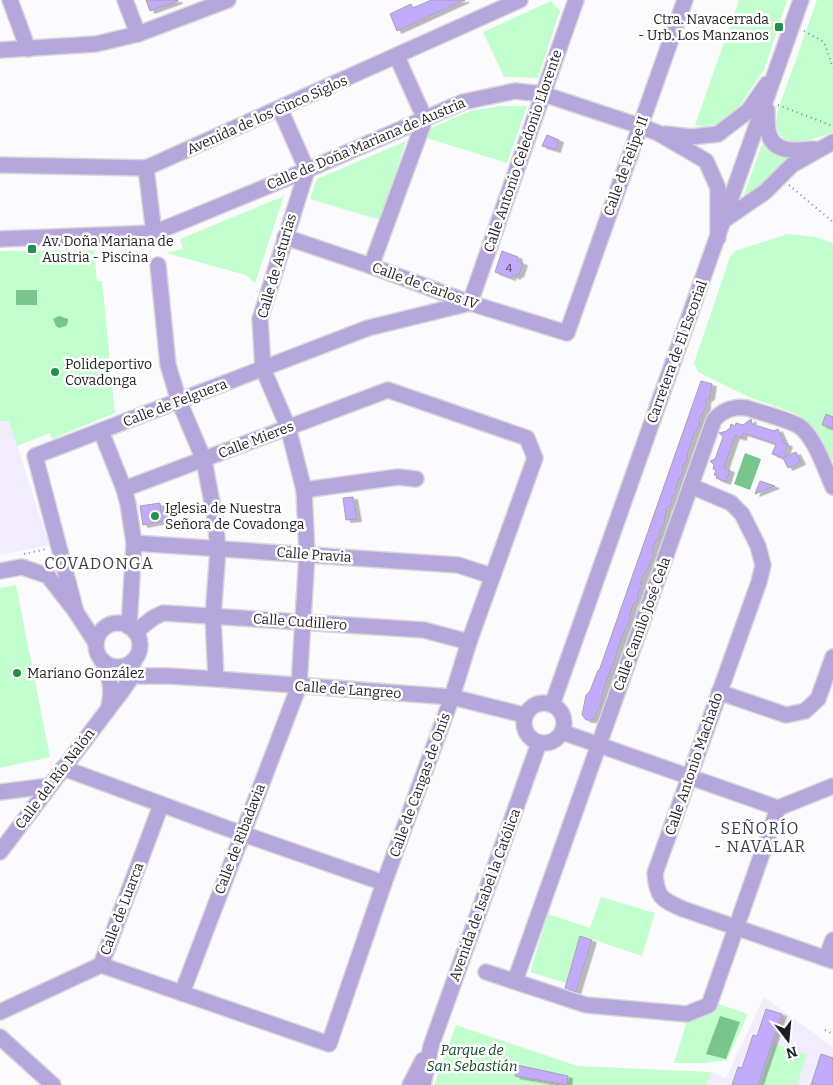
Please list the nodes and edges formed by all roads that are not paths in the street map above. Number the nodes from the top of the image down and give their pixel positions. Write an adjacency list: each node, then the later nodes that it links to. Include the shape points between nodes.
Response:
1 (10, 0): 11 (street)
2 (125, 0): 10 (street)
3 (228, 0): 10 (street)
4 (520, 0): 13 (street, Avenida de los Cinco Siglos)
5 (564, 0): 9 (street)
6 (576, 0): 9 (street, Calle Antonio Celedonio Llorente)
7 (684, 0): 19 (street, Calle de Felipe II)
8 (801, 0): 14 (street, Carretera de El Escorial)
9 (569, 17): 15 (street, Calle Antonio Celedonio Llorente)
10 (138, 34): 11 (street, via 96,44)
11 (28, 49): 12 (street)
12 (0, 50)
13 (397, 56): 17 (street, Avenida de los Cinco Siglos); 18 (street)
14 (776, 70): 16 (street, Carretera de El Escorial); 20 (street, via 748,111 718,134 691,137)
15 (543, 94): 18 (street, Calle de Doña Mariana de Austria, via 515,91 463,102); 19 (street, Calle de Doña Mariana de Austria); 32 (street, Calle Antonio Celedonio Llorente)
16 (767, 101): 21 (street, via 768,132 776,146 792,151); 25 (street, Carretera de El Escorial)
17 (280, 109): 23 (street, Avenida de los Cinco Siglos); 24 (street)
18 (425, 119): 24 (street, Calle de Doña Mariana de Austria); 31 (street)
19 (640, 126): 20 (street, Calle de Doña Mariana de Austria); 33 (street, Calle de Felipe II)
20 (658, 133): 28 (street, Calle de Doña Mariana de Austria, via 706,162 718,188)
21 (827, 145): 25 (street, via 792,165 765,192)
22 (0, 165): 23 (street, Avenida de los Cinco Siglos)
23 (146, 168): 26 (street)
24 (307, 170): 26 (street, Calle de Doña Mariana de Austria); 27 (street, Calle de Asturias)
25 (724, 220): 28 (street, Carretera de El Escorial)
26 (154, 234): 29 (street, Calle de Doña Mariana de Austria)
27 (285, 237): 31 (street, Calle de Carlos IV); 34 (street, Calle de Asturias, via 260,319)
28 (718, 238): 67 (street, Carretera de El Escorial)
29 (0, 239)
30 (158, 265): 36 (street, via 168,365)
31 (371, 266): 32 (street, Calle de Carlos IV)
32 (470, 303): 33 (street, Calle de Carlos IV); 34 (street, Calle de Felguera, via 368,328)
33 (567, 333)
34 (263, 369): 36 (street, Calle de Felguera); 37 (street, Calle de Asturias)
35 (388, 390): 37 (street, Calle Mieres); 49 (street, Calle de Cangas de Onís, via 527,438 535,458)
36 (179, 401): 38 (street, Calle de Felguera); 39 (street)
37 (288, 427): 39 (street, Calle Mieres); 44 (street, Calle de Asturias)
38 (101, 431): 43 (street); 50 (street, Calle de Felguera, via 35,456)
39 (204, 460): 43 (street, Calle Mieres); 46 (street)
40 (416, 479): 44 (street, via 398,477)
41 (691, 486): 42 (street, Calle Camilo José Cela, via 714,420 725,411 739,407 798,426 816,449); 65 (street, Calle Antonio Machado, via 731,503 742,514 758,546 763,565); 72 (street, Calle Camilo José Cela)
42 (833, 487)
43 (124, 489): 45 (street)
44 (304, 490): 47 (street, Calle de Asturias)
45 (134, 543): 46 (street, Calle Pravia); 54 (street)
46 (218, 550): 47 (street, Calle Pravia); 51 (street)
47 (307, 554): 49 (street, Calle Pravia, via 458,565); 52 (street, Calle de Asturias)
48 (0, 571): 50 (street, via 22,567 48,576)
49 (492, 576): 55 (street, Calle de Cangas de Onís)
50 (76, 612): 53 (street); 56 (street)
51 (213, 616): 52 (street, Calle Cudillero); 54 (street, Calle Cudillero, via 163,613); 62 (street)
52 (303, 623): 55 (street, Calle Cudillero, via 424,630); 63 (street, Calle de Asturias)
53 (106, 627): 54 (street, via 117,624); 56 (street)
54 (132, 630): 58 (street, via 140,646)
55 (469, 642): 66 (street, Calle de Cangas de Onís)
56 (96, 643): 59 (street, via 96,649)
57 (833, 657): 65 (street, via 818,699 805,711 786,715)
58 (134, 662): 59 (street, Calle del Río Nalón); 60 (street, Calle del Río Nalón, via 138,676); 61 (street, Calle del Río Nalón); 64 (street, Calle del Río Nalón, via 129,681)
59 (107, 664): 68 (street, via 112,686)
60 (150, 676): 61 (street, Calle del Río Nalón); 64 (street, Calle del Río Nalón, via 136,680)
61 (169, 676): 62 (street, Calle de Langreo)
62 (216, 679): 63 (street, Calle de Langreo)
63 (299, 686): 66 (street, Calle de Langreo); 80 (street, Calle de Ribadavia)
64 (122, 691): 68 (street, Calle del Río Nalón)
65 (719, 692): 74 (street, Calle Antonio Machado)
66 (452, 697): 69 (street, Calle de Langreo); 82 (street, Calle de Cangas de Onís)
67 (552, 705): 69 (street, via 536,704); 70 (street, via 562,713)
68 (109, 707): 73 (street, Calle del Río Nalón)
69 (524, 715): 71 (street, via 527,736)
70 (562, 732): 71 (street, via 553,742); 72 (street)
71 (538, 743): 92 (street, Avenida de Isabel la Católica)
72 (599, 744): 74 (street); 88 (street, Calle Camilo José Cela)
73 (63, 768): 75 (street, Calle del Río Nalón); 78 (street)
74 (689, 776): 79 (street); 83 (street, Calle Antonio Machado, via 655,873 656,889 666,901)
75 (49, 786): 77 (street); 81 (street, Calle del Río Nalón)
76 (833, 786): 79 (street)
77 (0, 792)
78 (161, 805): 80 (street); 86 (street, Calle de Luarca)
79 (778, 808): 83 (street)
80 (241, 834): 82 (street); 89 (street, Calle de Ribadavia)
81 (0, 852)
82 (384, 883): 89 (street, Calle de Cangas de Onís, via 329,1044)
83 (737, 928): 85 (street, Calle Antonio Machado); 88 (street, via 709,1005 687,1014 586,1005)
84 (833, 940): 85 (street)
85 (830, 960)
86 (101, 965): 89 (street, Calle de Cangas de Onís); 90 (street, Calle de Luarca)
87 (486, 972): 88 (street)
88 (515, 981)
89 (182, 993)
90 (0, 1012)
91 (0, 1037): 93 (street)
92 (431, 1046): 94 (street, Avenida de Isabel la Católica); 95 (street, Avenida de Isabel la Católica)
93 (53, 1085)
94 (410, 1085)
95 (423, 1085)

